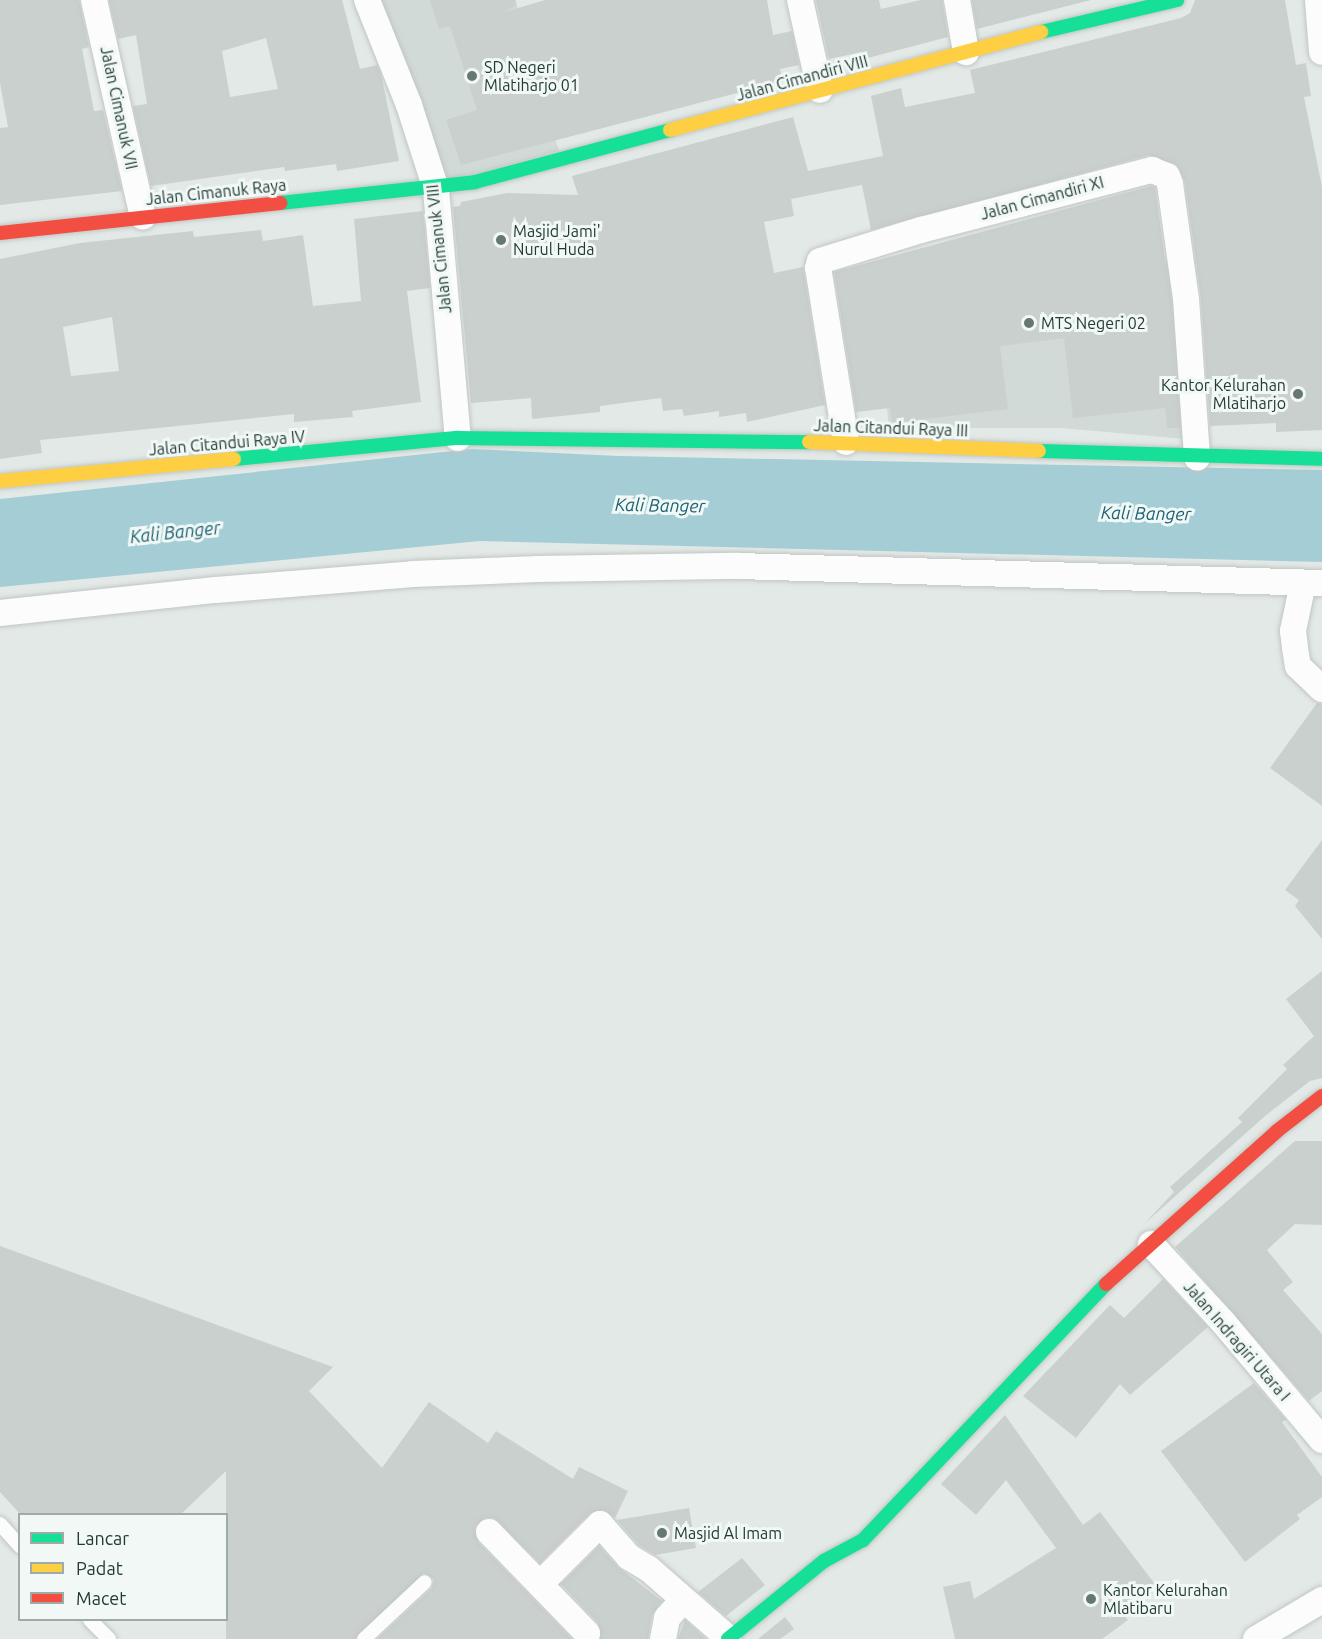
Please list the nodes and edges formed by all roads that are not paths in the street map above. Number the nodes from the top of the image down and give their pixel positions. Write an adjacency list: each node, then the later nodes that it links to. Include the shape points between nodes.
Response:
1 (94, 0): 11 (street, Jalan Cimanuk VII)
2 (367, 0): 10 (street, Jalan Cimanuk VIII, via 410,105)
3 (800, 0): 9 (street)
4 (957, 0): 7 (street)
5 (1177, 0): 7 (street, Jalan Cimandiri VIII)
6 (1318, 0): 8 (street)
7 (966, 52): 9 (street, Jalan Cimandiri VIII)
8 (1322, 52)
9 (820, 90): 10 (street, Jalan Cimandiri VIII)
10 (436, 189): 11 (street, Jalan Cimanuk Raya); 13 (street, Jalan Cimanuk VIII)
11 (143, 217): 12 (street, Jalan Cimanuk Raya)
12 (0, 233)
13 (458, 438): 14 (street, Jalan Citandui Raya III); 17 (street, Jalan Citandui Raya IV)
14 (846, 442): 15 (street, Jalan Citandui Raya III); 15 (street, Jalan Cimandiri XI, via 820,261 1152,170 1167,176 1170,184 1186,299)
15 (1197, 458): 16 (street, Jalan Citandui Raya III)
16 (1322, 459)
17 (0, 481)
18 (1312, 583): 19 (street, via 738,566 538,569 413,574 216,590); 20 (street, via 1293,631 1298,666)
19 (0, 613)
20 (1322, 689)
21 (1322, 1096): 22 (street)
22 (1150, 1244): 23 (street, Jalan Indragiri Utara I, via 1224,1322); 36 (street, via 1082,1305 863,1540 829,1557)
23 (1322, 1440)
24 (0, 1524): 26 (lane)
25 (489, 1532): 28 (street)
26 (18, 1544)
27 (425, 1582): 34 (lane)
28 (542, 1582): 29 (street, via 600,1524 629,1557); 32 (street)
29 (683, 1600): 35 (street, via 664,1623); 36 (street)
30 (1322, 1600): 37 (street)
31 (91, 1621): 33 (lane)
32 (587, 1633)
33 (109, 1639)
34 (364, 1639)
35 (663, 1639)
36 (728, 1639)
37 (1256, 1639)

